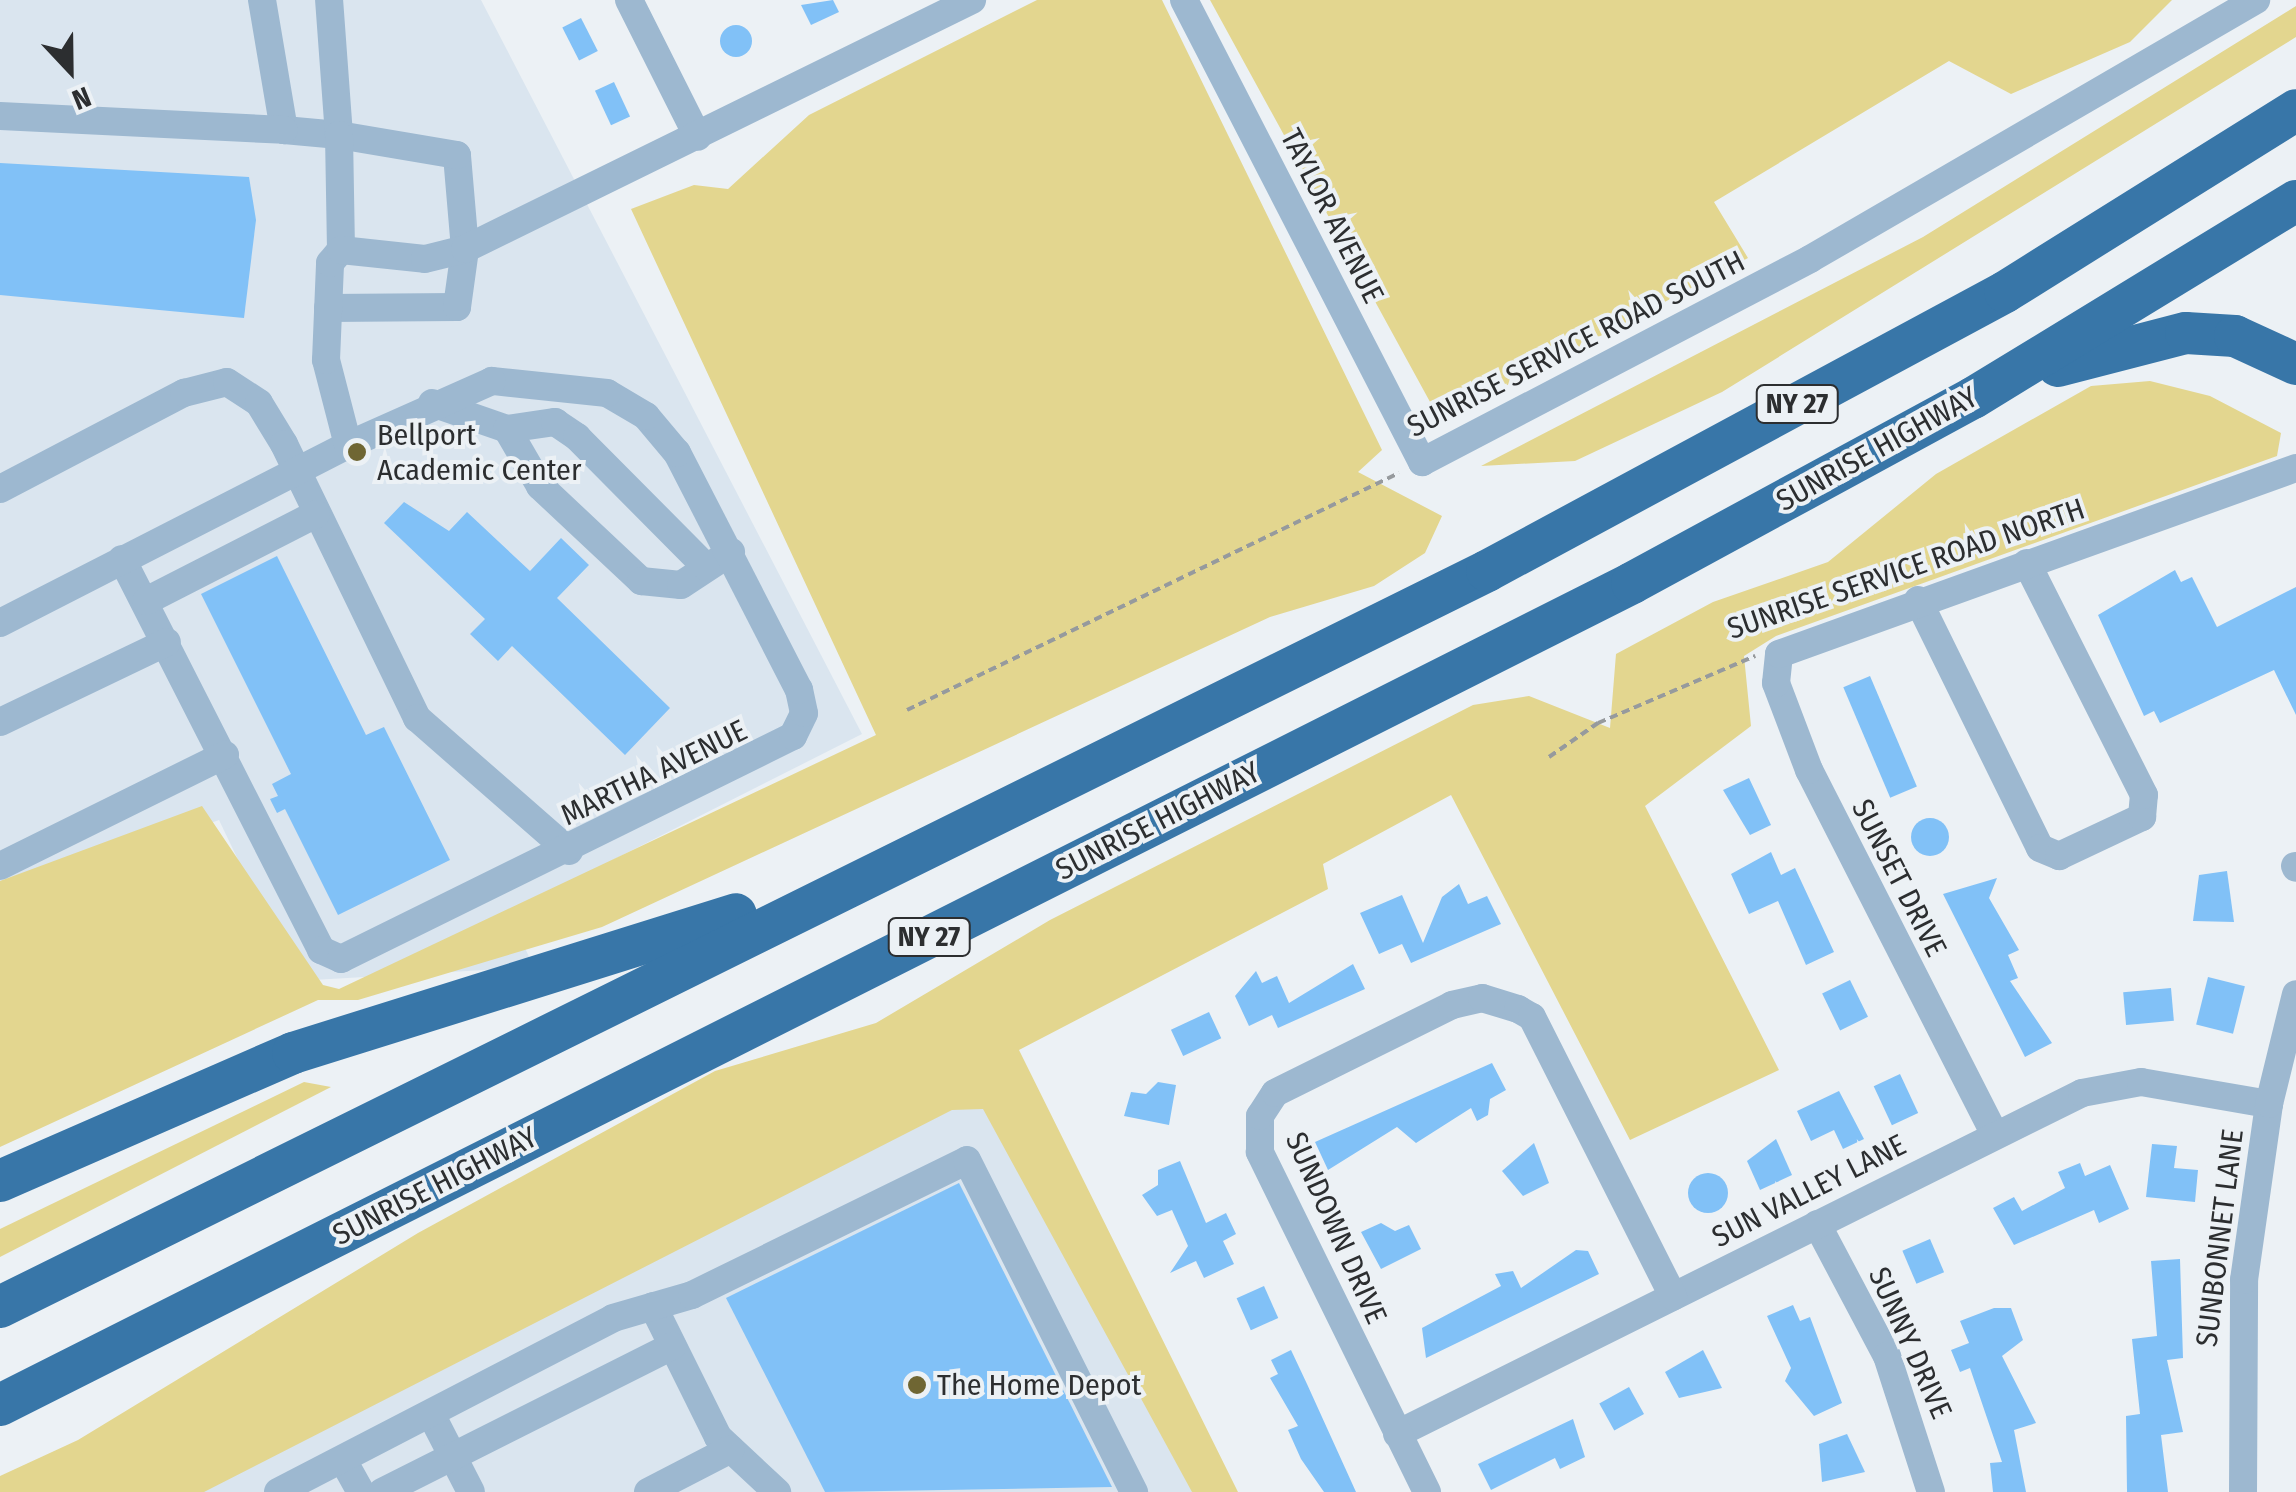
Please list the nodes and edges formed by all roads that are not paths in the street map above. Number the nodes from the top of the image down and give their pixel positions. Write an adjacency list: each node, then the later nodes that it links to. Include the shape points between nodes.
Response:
1 (262, 0): 9 (street)
2 (329, 0): 10 (street)
3 (630, 0): 11 (street)
4 (972, 0): 11 (street)
5 (1184, 0): 21 (street, TAYLOR AVENUE)
6 (2256, 0): 21 (street, SUNRISE SERVICE ROAD SOUTH, via 1810,259)
7 (2296, 110): 37 (highway, NY 27, via 2006,292 1487,571)
8 (0, 116): 9 (street)
9 (284, 130): 10 (street)
10 (339, 135): 13 (street, via 457,155); 14 (street)
11 (698, 138): 13 (street)
12 (2296, 200): 17 (highway, SUNRISE HIGHWAY / NY 27)
13 (465, 249): 14 (street, via 425,260); 15 (street, via 462,296 445,313)
14 (342, 250): 15 (street, via 330,263)
15 (328, 308): 20 (street, via 326,360)
16 (2296, 364): 17 (highway, via 2245,339 2186,333 2102,350)
17 (1973, 398): 49 (highway, SUNRISE HIGHWAY / NY 27, via 1632,582)
18 (432, 403): 19 (street); 20 (street, MARTHA AVENUE); 26 (street, MARTHA AVENUE, via 492,381 607,393 646,416 677,453)
19 (507, 428): 29 (street, via 555,422 578,437); 29 (street, via 540,486 641,580 681,585)
20 (348, 444): 23 (street, MARTHA AVENUE)
21 (1422, 462)
22 (2296, 468): 28 (street, SUNRISE SERVICE ROAD NORTH)
23 (295, 472): 24 (street, via 259,403 227,382 184,393); 25 (street); 27 (street, MARTHA AVENUE)
24 (0, 489)
25 (316, 514): 31 (street); 38 (street, via 418,718)
26 (731, 552): 29 (street); 38 (street, MARTHA AVENUE, via 799,690 804,713 793,736)
27 (122, 559): 31 (street, MARTHA AVENUE); 32 (street, MARTHA AVENUE)
28 (2027, 563): 30 (street, SUNRISE SERVICE ROAD NORTH); 30 (street, via 2144,796 2142,817 2059,856 2040,848)
29 (706, 566)
30 (1918, 600): 34 (street, SUNRISE SERVICE ROAD NORTH)
31 (146, 601): 33 (street, MARTHA AVENUE)
32 (0, 623)
33 (166, 642): 35 (street); 36 (street, MARTHA AVENUE)
34 (1786, 646): 42 (street, SUNSET DRIVE, via 1776,683 1792,730)
35 (0, 722)
36 (225, 755): 38 (street, MARTHA AVENUE, via 321,950 341,959); 39 (street)
37 (1070, 774): 43 (highway, via 724,919 246,1071); 47 (highway, NY 27)
38 (569, 851)
39 (0, 866)
40 (2296, 994): 41 (street, SUNBONNET LANE)
41 (2269, 1104): 42 (street, SUN VALLEY LANE, via 2142,1082 2082,1093); 64 (street, SUNBONNET LANE, via 2237,1369)
42 (1994, 1132): 44 (street, SUN VALLEY LANE)
43 (0, 1181)
44 (1817, 1224): 45 (street, SUN VALLEY LANE); 63 (street, SUNNY DRIVE, via 1887,1356)
45 (1673, 1296): 51 (street, SUN VALLEY LANE); 51 (street, SUNDOWN DRIVE, via 1532,1017 1482,998 1429,1015 1276,1093 1257,1140)
46 (653, 1306): 48 (street); 50 (street, via 613,1318); 61 (street, via 966,1160)
47 (0, 1308)
48 (672, 1346): 52 (street); 53 (street)
49 (0, 1404)
50 (432, 1416): 53 (street); 54 (street)
51 (1397, 1434): 62 (street, SUNDOWN DRIVE)
52 (731, 1450): 59 (street); 60 (street)
53 (452, 1456): 57 (street); 58 (street)
54 (343, 1460): 55 (street); 56 (street)
55 (278, 1492)
56 (361, 1492)
57 (382, 1492)
58 (471, 1492)
59 (648, 1492)
60 (775, 1492)
61 (1134, 1492)
62 (1427, 1492)
63 (1931, 1492)
64 (2243, 1492)

